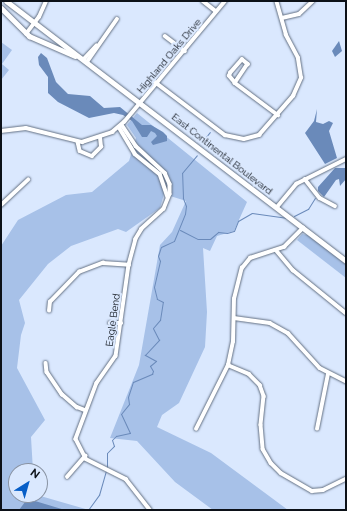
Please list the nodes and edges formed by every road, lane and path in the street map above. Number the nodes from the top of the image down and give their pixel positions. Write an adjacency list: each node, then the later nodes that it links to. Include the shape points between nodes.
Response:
1 (6, 1): 11 (main road, East Continental Boulevard)
2 (46, 1): 11 (street)
3 (203, 1): 8 (street)
4 (224, 1): 8 (street, Highland Oaks Drive)
5 (276, 1): 9 (street)
6 (313, 1): 9 (street, via 299,14)
7 (1, 8): 12 (main road)
8 (216, 11): 14 (street, Highland Oaks Drive)
9 (282, 18): 19 (street, via 286,35 298,58 301,76 293,96)
10 (116, 19): 15 (street)
11 (35, 22): 12 (street); 15 (main road, East Continental Boulevard)
12 (26, 34): 15 (main road, via 46,45)
13 (165, 36): 14 (street)
14 (185, 51): 16 (street, Highland Oaks Drive)
15 (85, 60): 18 (main road, East Continental Boulevard)
16 (156, 82): 18 (street, Highland Oaks Drive); 19 (street, via 219,131 235,139 248,139 259,135)
17 (236, 83): 17 (street, via 229,76 230,73 240,60 245,59 247,67); 19 (street)
18 (140, 102): 20 (street, Highland Oaks Drive); 29 (main road, East Continental Boulevard)
19 (278, 115)
20 (120, 126): 22 (street); 33 (street, Eagle Bend, via 135,154 160,174 168,196 164,210 142,229 136,239)
21 (1, 131): 23 (street, via 26,128)
22 (100, 138): 23 (street); 23 (street, via 101,147 92,156 80,151)
23 (78, 142)
24 (346, 159): 25 (street)
25 (305, 179): 28 (street, via 320,198); 29 (street, via 291,190)
26 (28, 180): 27 (street)
27 (1, 205)
28 (335, 206)
29 (277, 207): 30 (main road, East Continental Boulevard)
30 (304, 228): 31 (street, via 295,240); 32 (main road, East Continental Boulevard)
31 (277, 251): 35 (street, via 292,270); 36 (street, via 250,258 242,268 234,299)
32 (346, 261)
33 (129, 265): 34 (street, via 103,263 79,272 50,302); 38 (street, Eagle Bend)
34 (49, 311)
35 (346, 313)
36 (234, 318): 40 (street, via 233,342); 41 (street, via 266,322 288,333)
37 (110, 323): 38 (street)
38 (121, 323): 43 (street, Eagle Bend, via 116,356 97,383)
39 (46, 363): 43 (street, via 47,372 62,394)
40 (228, 365): 44 (street); 48 (street, via 249,374 260,385 264,396 261,437 263,449 276,468 312,491 323,490)
41 (328, 374): 42 (street); 45 (street)
42 (346, 382)
43 (85, 410): 46 (street, Eagle Bend, via 76,439)
44 (196, 429)
45 (317, 429)
46 (85, 456): 47 (street); 49 (street, Eagle Bend, via 101,468 113,471 126,479)
47 (67, 477)
48 (346, 479)
49 (150, 510)

